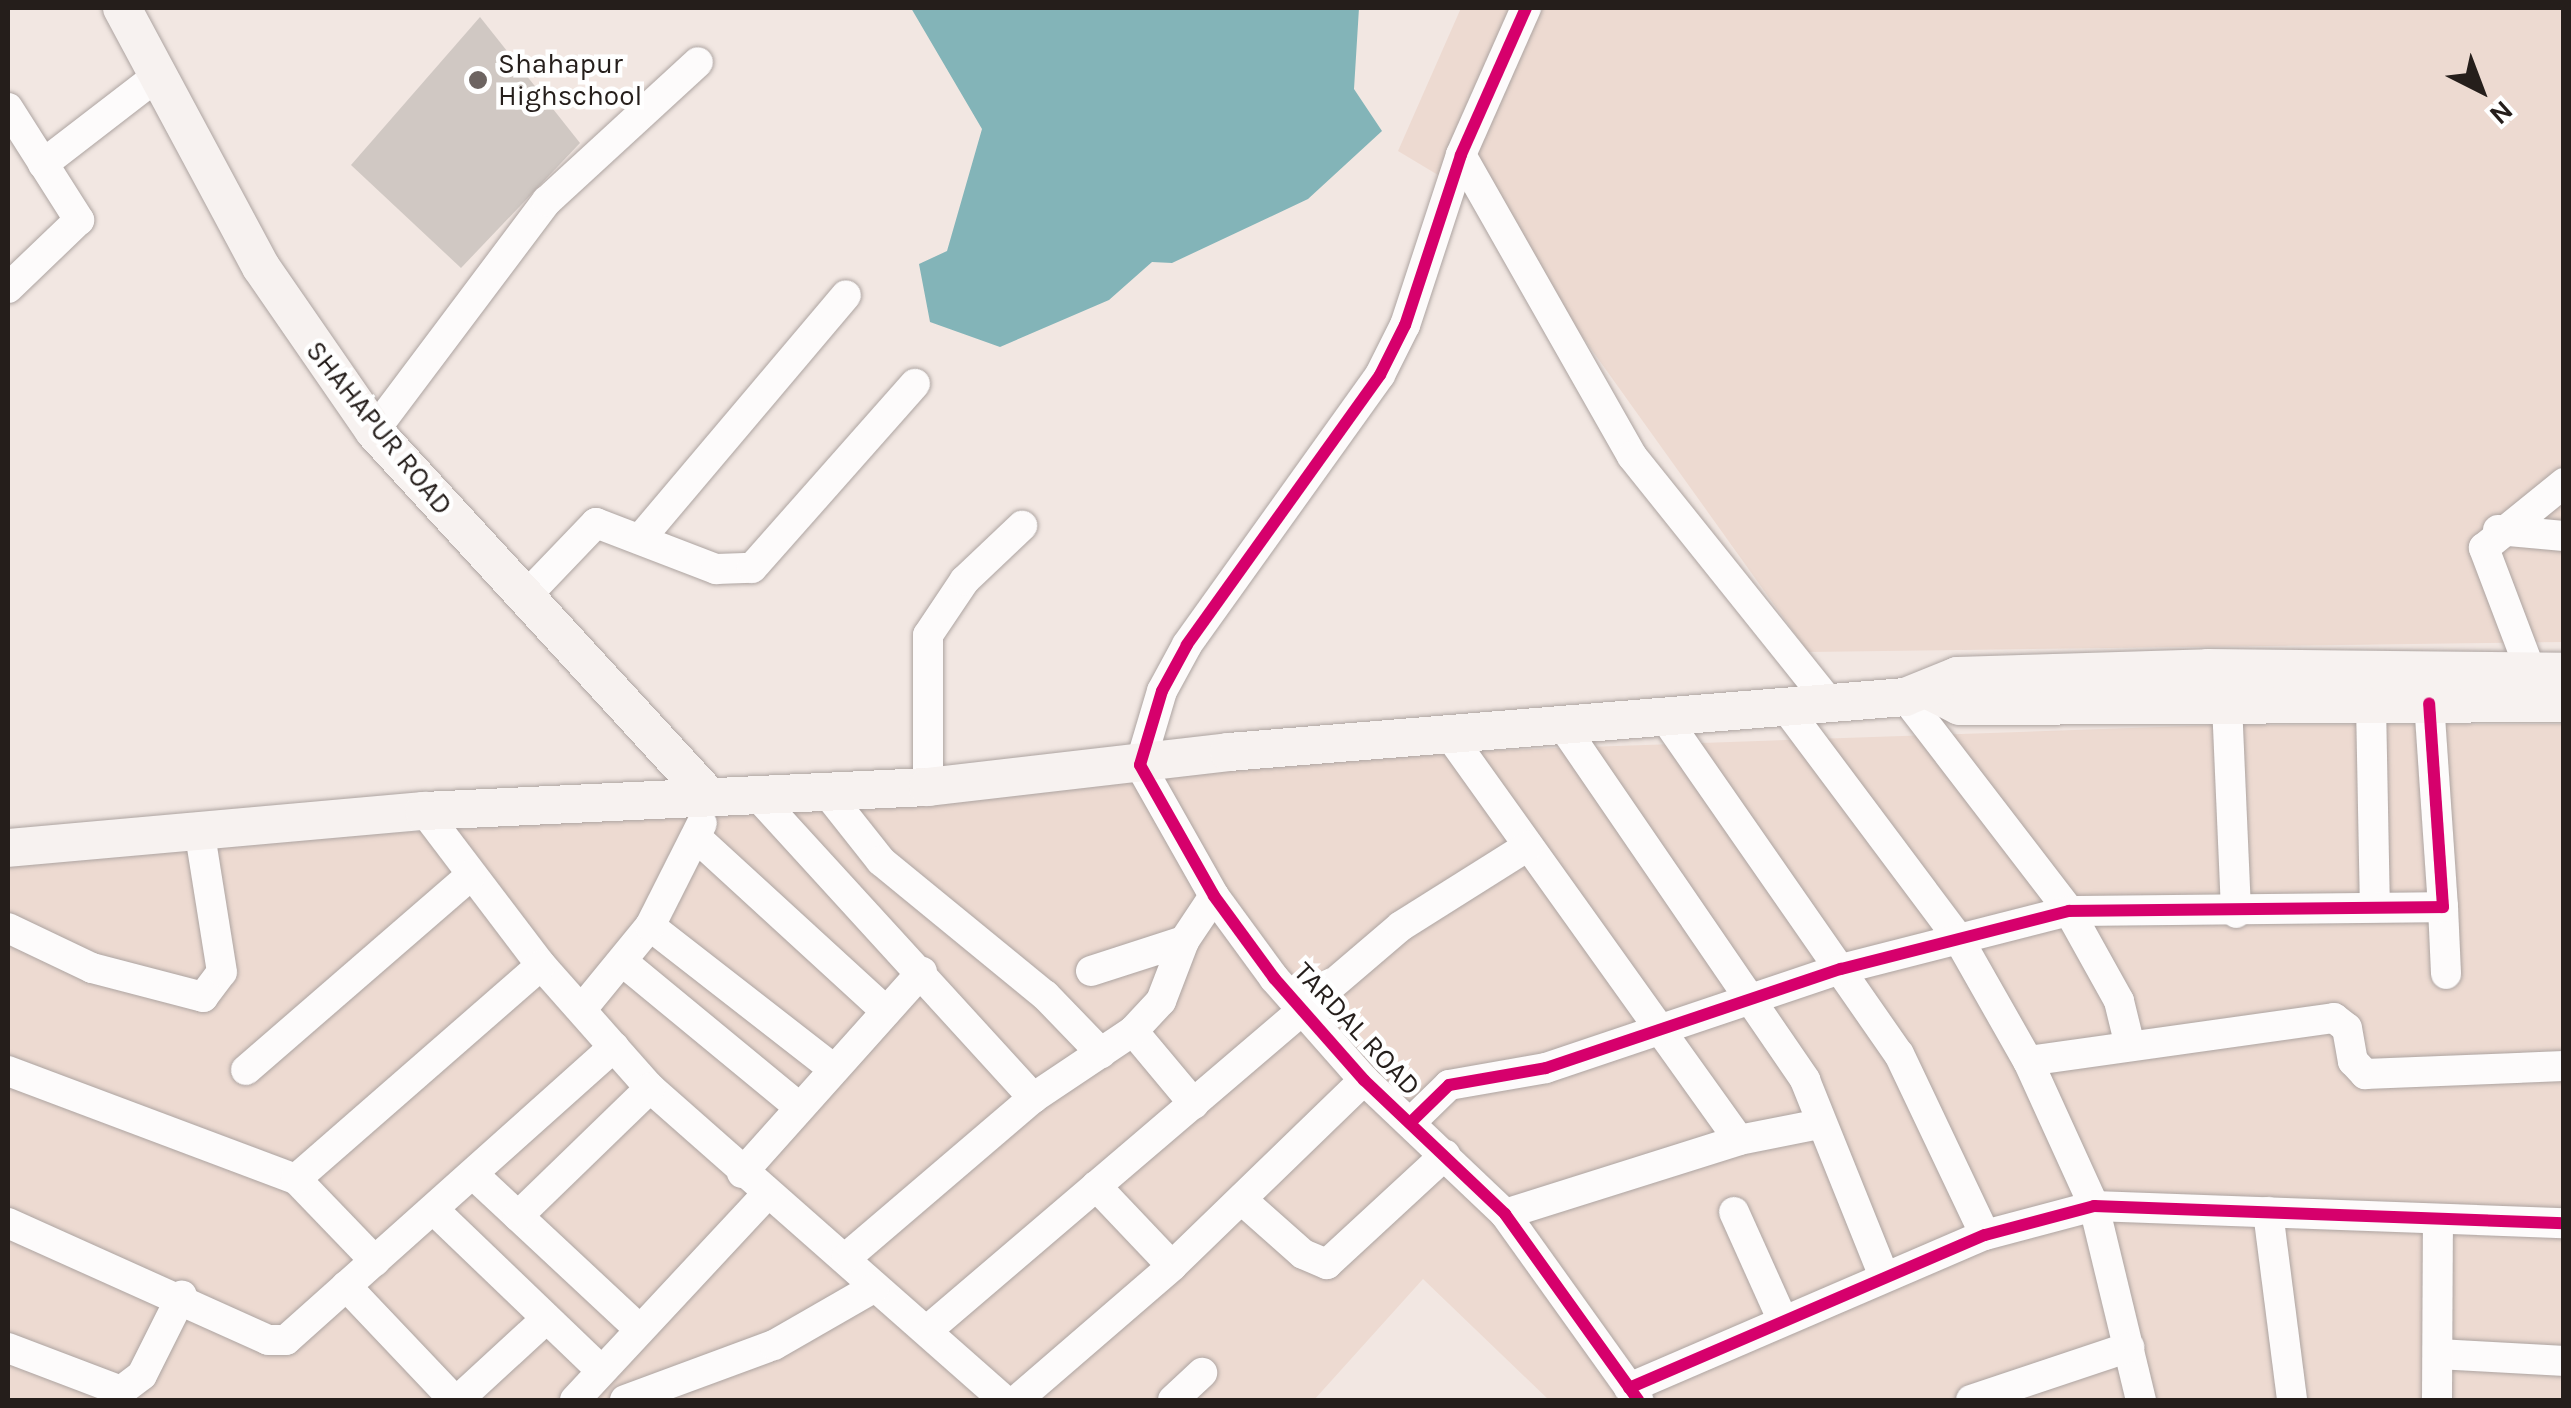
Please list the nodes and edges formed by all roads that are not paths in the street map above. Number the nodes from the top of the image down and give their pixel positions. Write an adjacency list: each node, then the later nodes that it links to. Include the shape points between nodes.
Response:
1 (122, 8): 4 (main road, SHAHAPUR ROAD)
2 (1526, 8): 7 (street)
3 (698, 62): 12 (street, via 547,201)
4 (160, 74): 8 (street); 12 (main road, SHAHAPUR ROAD, via 261,267)
5 (8, 108): 6 (street)
6 (16, 145): 8 (street)
7 (1461, 155): 21 (street, via 1632,456); 30 (street, via 1405,325 1380,375 1187,646 1162,691)
8 (44, 164): 9 (street, via 80,220)
9 (8, 288)
10 (846, 294): 17 (street)
11 (915, 384): 17 (street, via 752,568 716,570)
12 (374, 430): 18 (main road, SHAHAPUR ROAD)
13 (2564, 483): 15 (street)
14 (1022, 526): 31 (street, via 965,580 928,635)
15 (2498, 530): 16 (street); 19 (street, via 2484,556)
16 (2564, 536)
17 (640, 539): 18 (street, via 596,524)
18 (524, 598): 34 (main road, SHAHAPUR ROAD)
19 (2547, 672): 20 (main road, via 2208,668 1976,675 1957,676)
20 (1919, 695): 21 (main road); 23 (main road, via 1960,706); 44 (street)
21 (1829, 702): 26 (main road)
22 (2564, 702): 25 (main road)
23 (2227, 704): 24 (main road); 45 (street)
24 (2370, 704): 25 (main road); 42 (street)
25 (2429, 704): 43 (street)
26 (1786, 708): 27 (main road); 48 (street)
27 (1663, 715): 28 (main road); 52 (street)
28 (1563, 726): 29 (main road); 56 (street)
29 (1448, 732): 30 (main road); 38 (street)
30 (1140, 765): 31 (main road); 41 (street, TARDAL ROAD)
31 (928, 787): 32 (main road)
32 (824, 790): 33 (main road); 64 (street, via 881,862 1045,995)
33 (753, 791): 34 (main road); 53 (street)
34 (708, 796): 35 (main road); 37 (street)
35 (424, 810): 36 (main road); 40 (street)
36 (200, 834): 39 (main road); 47 (street, via 222,972 203,997 92,968)
37 (698, 840): 46 (street); 59 (street)
38 (1528, 846): 58 (street, via 1401,926); 61 (street)
39 (8, 848)
40 (471, 876): 51 (street); 68 (street)
41 (1214, 896): 49 (street); 58 (street, TARDAL ROAD)
42 (2375, 906): 43 (street); 45 (street)
43 (2443, 908): 55 (street)
44 (2069, 911): 45 (street); 48 (street); 62 (street, via 2119,1001)
45 (2236, 912)
46 (650, 926): 50 (street); 67 (street)
47 (8, 928)
48 (1958, 938): 52 (street); 65 (street)
49 (1184, 941): 54 (street); 60 (street, via 1171,984)
50 (623, 962): 57 (street); 74 (street)
51 (542, 965): 57 (street); 81 (street)
52 (1841, 968): 56 (street); 94 (street, via 1898,1054)
53 (922, 972): 59 (street); 72 (street)
54 (1091, 972)
55 (2446, 974)
56 (1753, 998): 61 (street); 76 (street, via 1805,1080)
57 (582, 1009): 63 (street)
58 (1302, 1009): 70 (street, TARDAL ROAD); 73 (street)
59 (886, 1011): 67 (street)
60 (1133, 1031): 64 (street); 73 (street)
61 (1666, 1031): 75 (street, via 1546,1068 1449,1085); 77 (street)
62 (2129, 1042): 65 (street); 66 (street, via 2334,1018 2347,1028 2353,1061 2365,1074)
63 (614, 1046): 71 (street); 80 (street)
64 (1101, 1052): 72 (street)
65 (2028, 1062): 85 (street)
66 (2564, 1066)
67 (834, 1069): 74 (street)
68 (246, 1070)
69 (8, 1072): 81 (street)
70 (1364, 1080): 75 (street, TARDAL ROAD); 84 (street)
71 (650, 1088): 79 (street); 90 (street)
72 (1032, 1098): 95 (street)
73 (1194, 1104): 82 (street)
74 (800, 1107): 79 (street)
75 (1410, 1122): 78 (street, TARDAL ROAD)
76 (1820, 1124): 77 (street); 98 (street)
77 (1739, 1140): 89 (street)
78 (1445, 1155): 84 (street, via 1327,1264 1303,1254); 89 (street, TARDAL ROAD)
79 (742, 1173): 83 (street)
80 (475, 1176): 86 (street); 90 (street)
81 (296, 1179): 96 (street)
82 (1096, 1186): 97 (street); 105 (street)
83 (768, 1193): 95 (street); 104 (street)
84 (1242, 1200): 97 (street)
85 (2094, 1206): 88 (street); 94 (street); 107 (street)
86 (434, 1212): 96 (street); 103 (street)
87 (1734, 1212): 102 (street)
88 (2268, 1212): 91 (street); 122 (street)
89 (1505, 1214): 113 (street, TARDAL ROAD)
90 (518, 1216): 104 (street)
91 (2438, 1222): 93 (street); 108 (street)
92 (8, 1223): 101 (street)
93 (2564, 1223)
94 (1985, 1235): 98 (street)
95 (847, 1257): 100 (street)
96 (375, 1262): 99 (street)
97 (1172, 1266): 118 (street)
98 (1884, 1277): 102 (street)
99 (346, 1286): 101 (street, via 286,1340 268,1340); 114 (street)
100 (875, 1287): 105 (street); 116 (street, via 774,1345)
101 (182, 1295): 112 (street, via 136,1382)
102 (1782, 1319): 113 (street)
103 (544, 1321): 110 (street); 114 (street)
104 (638, 1328): 110 (street)
105 (930, 1328): 117 (street)
106 (8, 1348): 112 (street)
107 (2129, 1348): 120 (street); 121 (street)
108 (2438, 1354): 109 (street); 123 (street)
109 (2564, 1361)
110 (601, 1370): 115 (street)
111 (1202, 1373): 119 (street)
112 (101, 1393)
113 (1633, 1394)
114 (456, 1400)
115 (576, 1400)
116 (625, 1400)
117 (1004, 1400)
118 (1016, 1400)
119 (1173, 1400)
120 (1971, 1400)
121 (2141, 1400)
122 (2292, 1400)
123 (2438, 1400)

